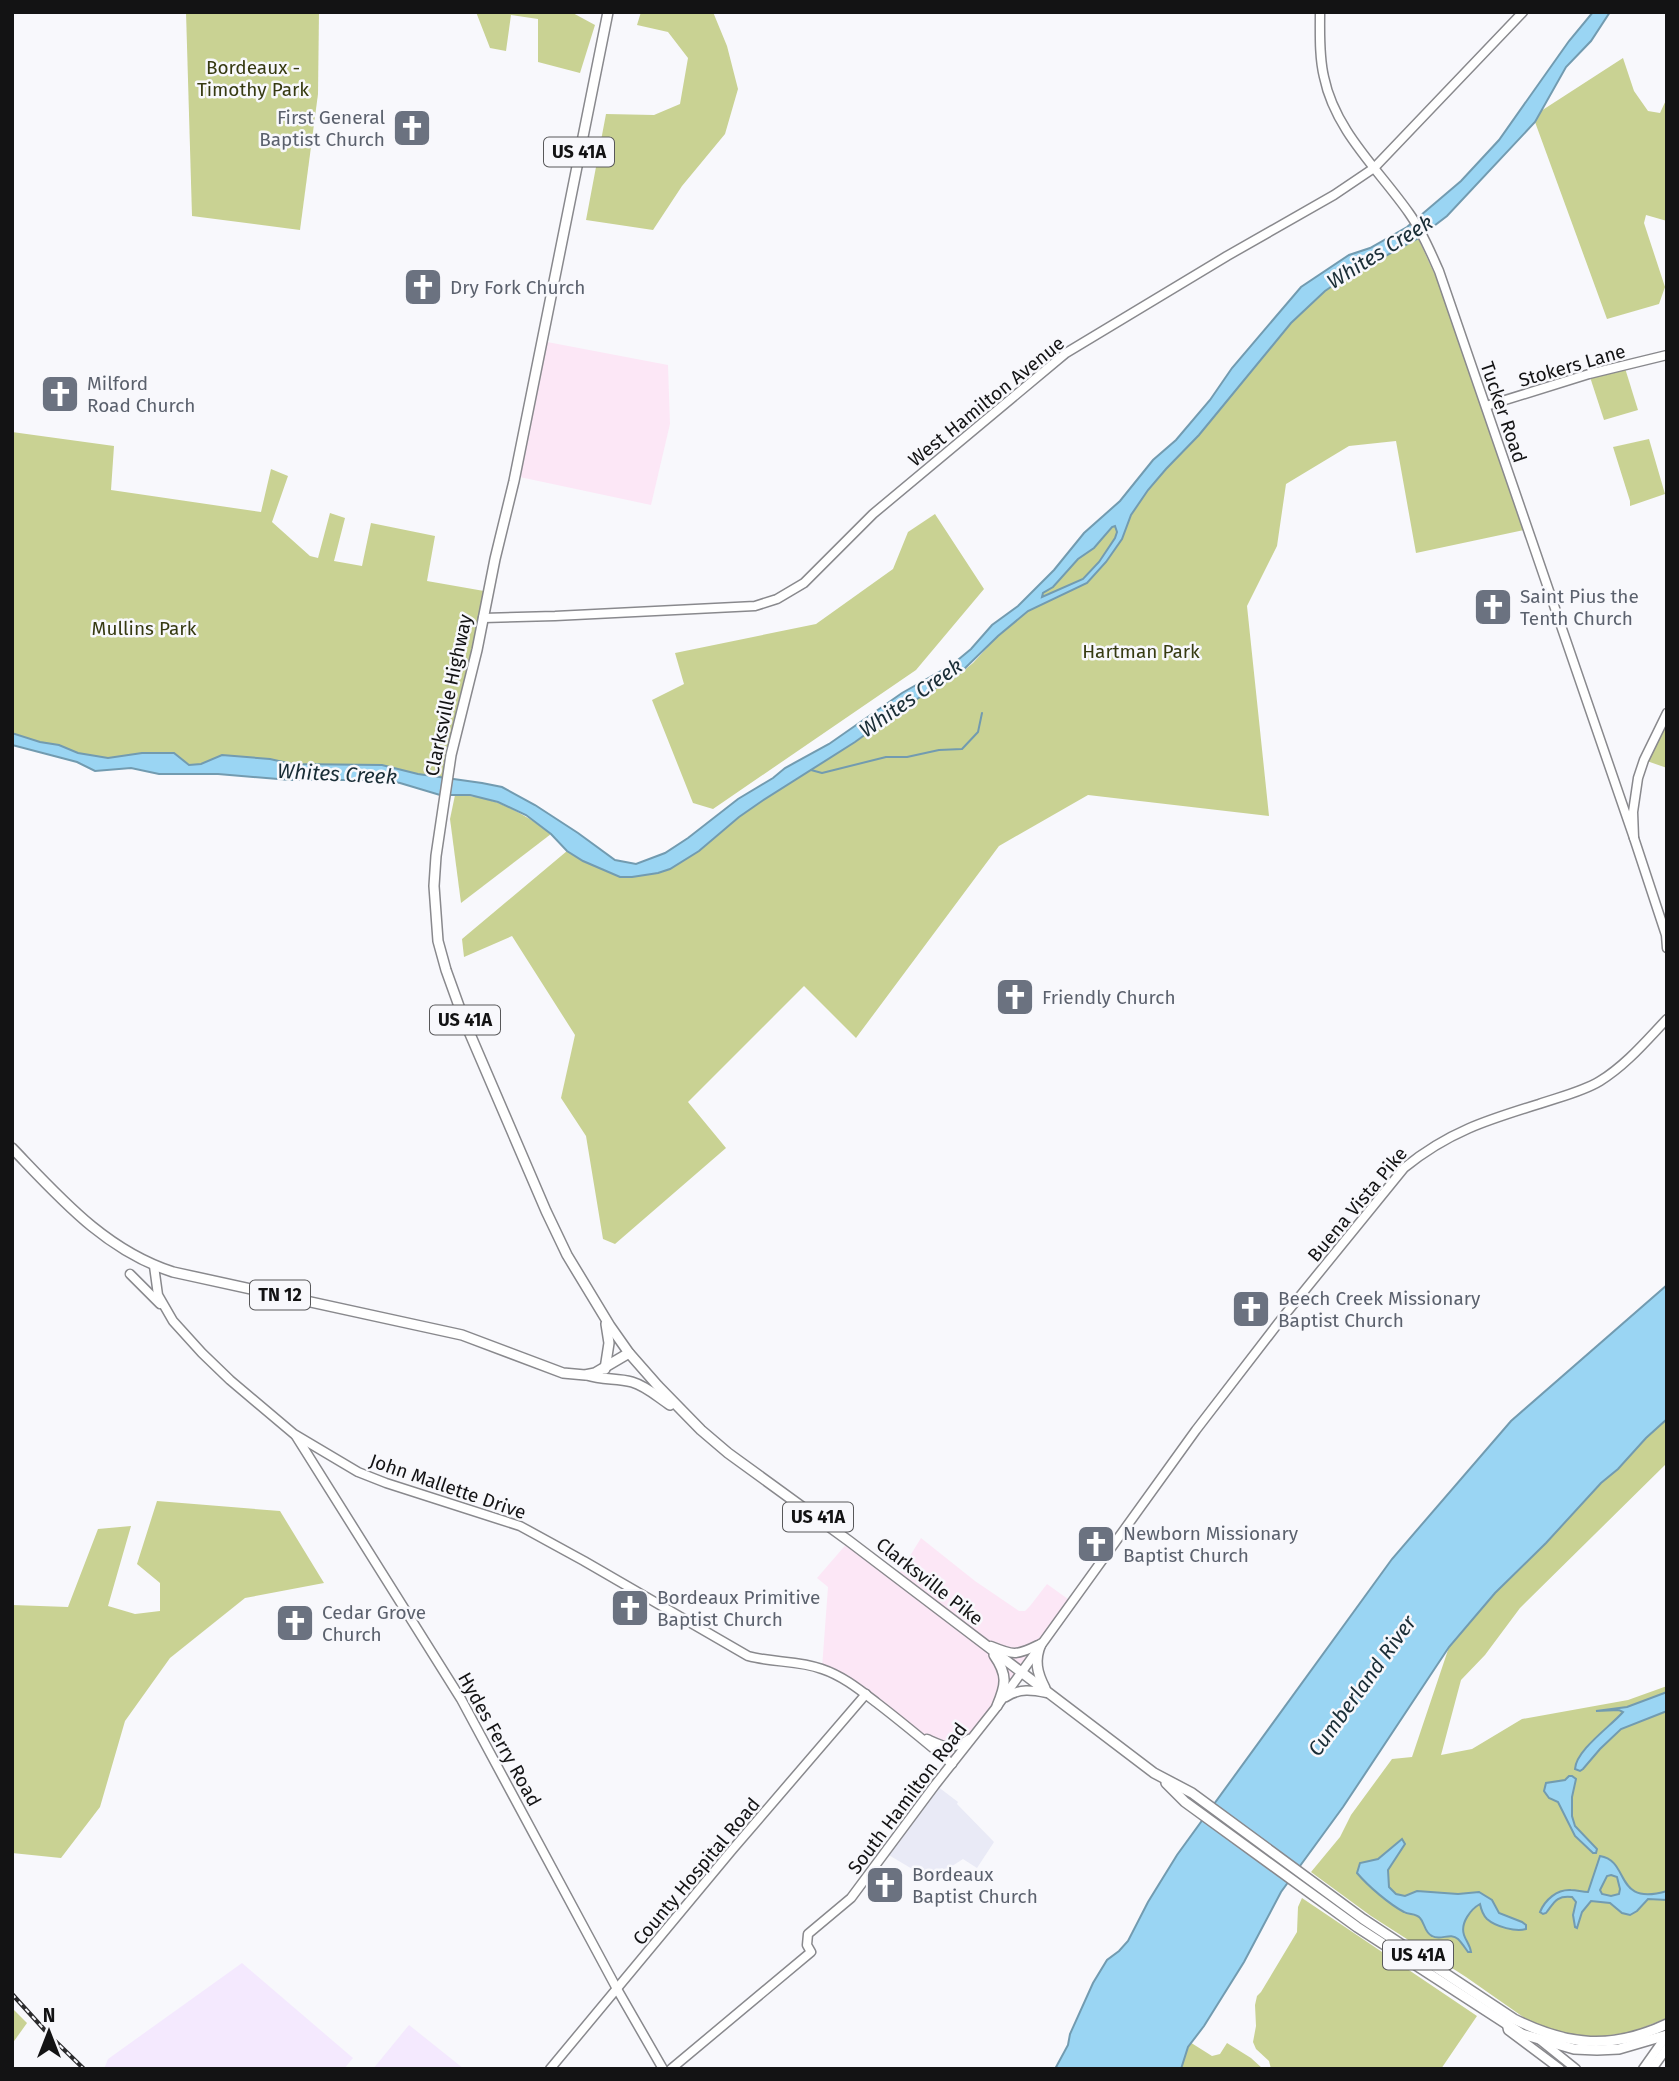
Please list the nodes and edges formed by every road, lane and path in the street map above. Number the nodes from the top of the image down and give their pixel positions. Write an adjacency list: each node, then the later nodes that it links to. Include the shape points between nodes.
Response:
1 (608, 12): 7 (main road, Clarksville Highway / US 41A)
2 (1320, 12): 4 (street, Tucker Road, via 1324,77 1344,127)
3 (1523, 12): 4 (street, West Hamilton Avenue)
4 (1374, 168): 6 (street, Tucker Road, via 1425,240); 7 (street, West Hamilton Avenue, via 1066,353 873,514 804,583 777,599 755,606)
5 (1667, 355): 6 (street, Stokers Lane)
6 (1486, 406): 9 (street, Tucker Road)
7 (483, 618): 16 (main road, Clarksville Highway / US 41A, via 451,755 436,856 438,941 468,1028 559,1238)
8 (1667, 713): 9 (street, via 1638,778)
9 (1634, 838): 10 (street)
10 (1667, 947)
11 (1667, 1019): 23 (street, Buena Vista Pike, via 1639,1050 1599,1082 1477,1123 1426,1150 1404,1168 1196,1430)
12 (12, 1148): 13 (main road, TN 12, via 98,1232)
13 (154, 1266): 15 (street, via 158,1295); 19 (main road, TN 12, via 462,1335 563,1373)
14 (130, 1274): 15 (street)
15 (167, 1311): 21 (street, via 202,1353)
16 (605, 1319): 17 (main road, Clarksville Highway / US 41A); 18 (main road, via 610,1343)
17 (629, 1353): 18 (main road, TN 12); 20 (main road, Clarksville Pike / US 41A)
18 (605, 1369): 19 (main road, TN 12)
19 (585, 1375): 20 (main road, via 634,1382)
20 (687, 1416): 22 (main road, Clarksville Pike / US 41A, via 729,1453)
21 (297, 1435): 26 (street, John Mallette Drive, via 358,1472 520,1526 748,1656 822,1668); 34 (street, Hydes Ferry Road, via 461,1699)
22 (983, 1644): 23 (street, via 1017,1654); 24 (main road, Clarksville Pike / US 41A); 28 (main road, via 1003,1673 1004,1690)
23 (1041, 1644): 24 (street, Buena Vista Pike); 25 (main road, via 1037,1667)
24 (1021, 1672): 25 (main road, Clarksville Pike / US 41A); 28 (street, South Hamilton Road)
25 (1048, 1693): 28 (street, via 1017,1691); 33 (main road, Clarksville Pike / US 41A)
26 (866, 1694): 27 (street, John Mallette Drive); 29 (street, County Hospital Road)
27 (882, 1706): 29 (street); 30 (street, John Mallette Drive)
28 (997, 1706): 31 (street, South Hamilton Road)
29 (854, 1708): 34 (street, County Hospital Road)
30 (919, 1734): 31 (street, John Mallette Drive, via 951,1748); 32 (street, John Mallette Drive)
31 (976, 1734): 32 (street, South Hamilton Road)
32 (952, 1764): 43 (street, South Hamilton Road, via 851,1898 808,1934 811,1952)
33 (1154, 1773): 35 (main road, Clarksville Pike / US 41A, via 1192,1793); 35 (main road, Clarksville Pike / US 41A, via 1185,1802 1357,1927)
34 (617, 1989): 41 (street, County Hospital Road); 42 (street, Hydes Ferry Road)
35 (1510, 2022): 36 (main road, US 41A, via 1597,2043 1623,2040); 38 (main road, US 41A, via 1522,2034); 40 (street, Clarksville Pike, via 1508,2030)
36 (1667, 2024)
37 (1667, 2035): 38 (main road, US 41A, via 1619,2049 1597,2050); 47 (street)
38 (1539, 2040): 46 (street)
39 (1667, 2048): 48 (street)
40 (1542, 2056): 44 (street, Clarksville Pike); 45 (street, via 1550,2055)
41 (551, 2069)
42 (663, 2069)
43 (671, 2069)
44 (1560, 2069)
45 (1570, 2069)
46 (1576, 2069)
47 (1643, 2069)
48 (1652, 2069)

